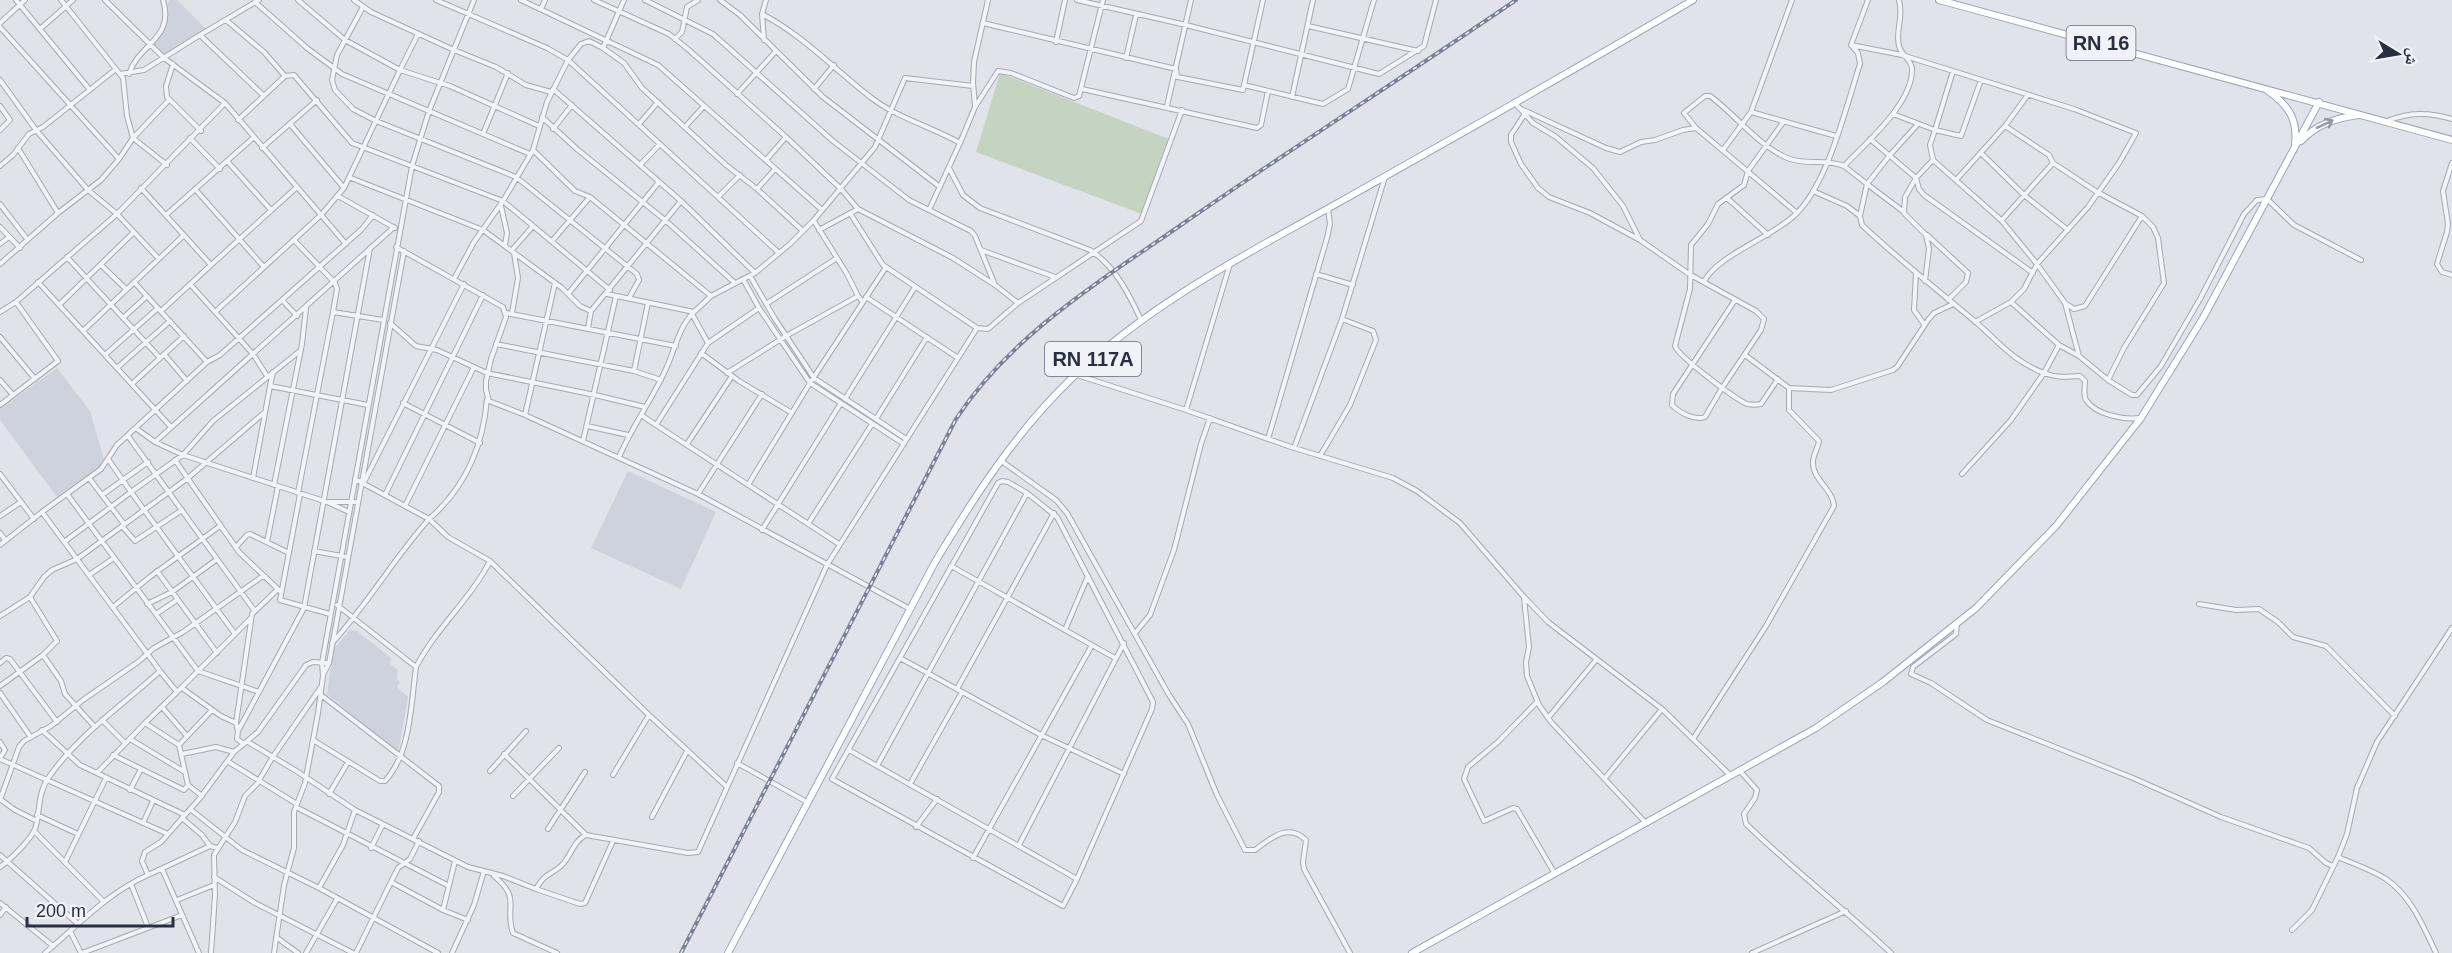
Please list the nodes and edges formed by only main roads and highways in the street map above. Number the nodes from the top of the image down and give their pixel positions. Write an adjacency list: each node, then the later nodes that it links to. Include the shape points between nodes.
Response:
1 (1693, 0): 9 (main road, RN 117A, via 1517,105 1230,263 1141,320 1045,405 1000,459 964,514)
2 (1939, 0): 3 (main road, RN 16)
3 (1962, 3): 4 (main road, RN 16)
4 (2262, 87): 5 (main road, RN 16); 8 (main road, via 2291,113 2296,129)
5 (2319, 102): 6 (main road, RN 16); 8 (main road)
6 (2362, 115): 7 (main road, RN 16); 8 (main road, one-way to 6, via 2327,122)
7 (2452, 140)
8 (2294, 148): 10 (main road, via 2190,343 2141,418 2056,526 1957,624 1848,708)
9 (728, 953)
10 (1412, 953)

